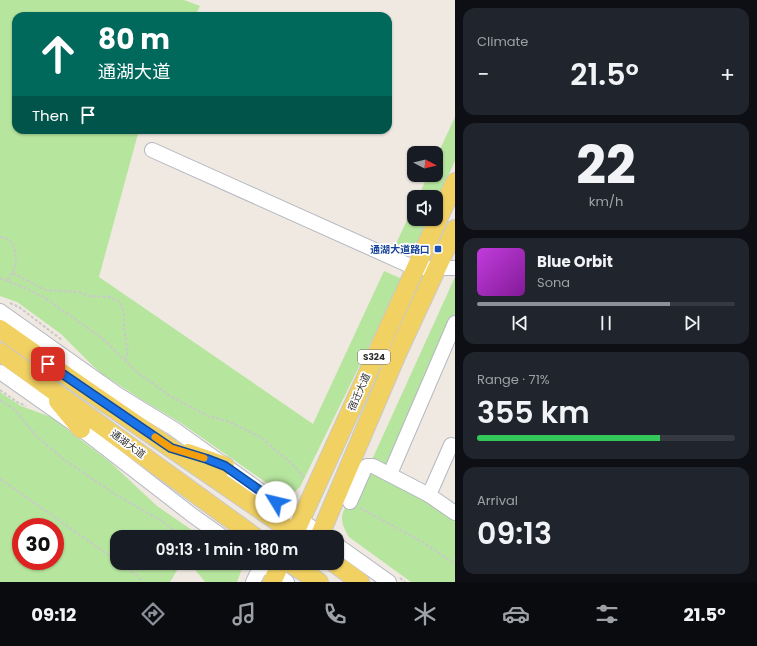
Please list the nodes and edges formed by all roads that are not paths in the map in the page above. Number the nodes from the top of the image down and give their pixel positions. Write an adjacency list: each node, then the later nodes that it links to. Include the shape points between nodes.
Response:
1 (152, 150): 4 (street)
2 (455, 182): 4 (main road, 宿迁大道 / S324)
3 (455, 229): 5 (main road, 宿迁大道 / S324)
4 (415, 268): 5 (street); 27 (main road, 宿迁大道 / S324)
5 (437, 268): 6 (street); 28 (main road, 宿迁大道 / S324, via 397,354)
6 (455, 268)
7 (0, 311): 16 (street)
8 (455, 323): 17 (street)
9 (0, 329): 15 (main road, 通湖大道)
10 (0, 352): 12 (main road, 通湖大道)
11 (0, 372): 13 (street)
12 (44, 383): 13 (main road); 21 (main road, 通湖大道)
13 (81, 429): 23 (street)
14 (455, 446): 19 (street, via 451,445)
15 (171, 448): 16 (main road); 18 (main road, 通湖大道)
16 (225, 466): 26 (street)
17 (390, 474): 19 (street); 20 (street, via 367,466)
18 (228, 487): 21 (main road, via 234,498 232,507 223,510); 25 (main road, 通湖大道)
19 (428, 495): 22 (street)
20 (350, 502)
21 (212, 505): 24 (main road, 通湖大道)
22 (455, 513)
23 (214, 530)
24 (246, 530)
25 (294, 530)
26 (295, 530)
27 (298, 530)
28 (324, 530)
29 (344, 550): 36 (street)
30 (300, 570): 34 (main road)
31 (344, 570): 35 (main road)
32 (273, 571): 33 (street)
33 (253, 582)
34 (319, 582)
35 (360, 582)
36 (389, 582)

